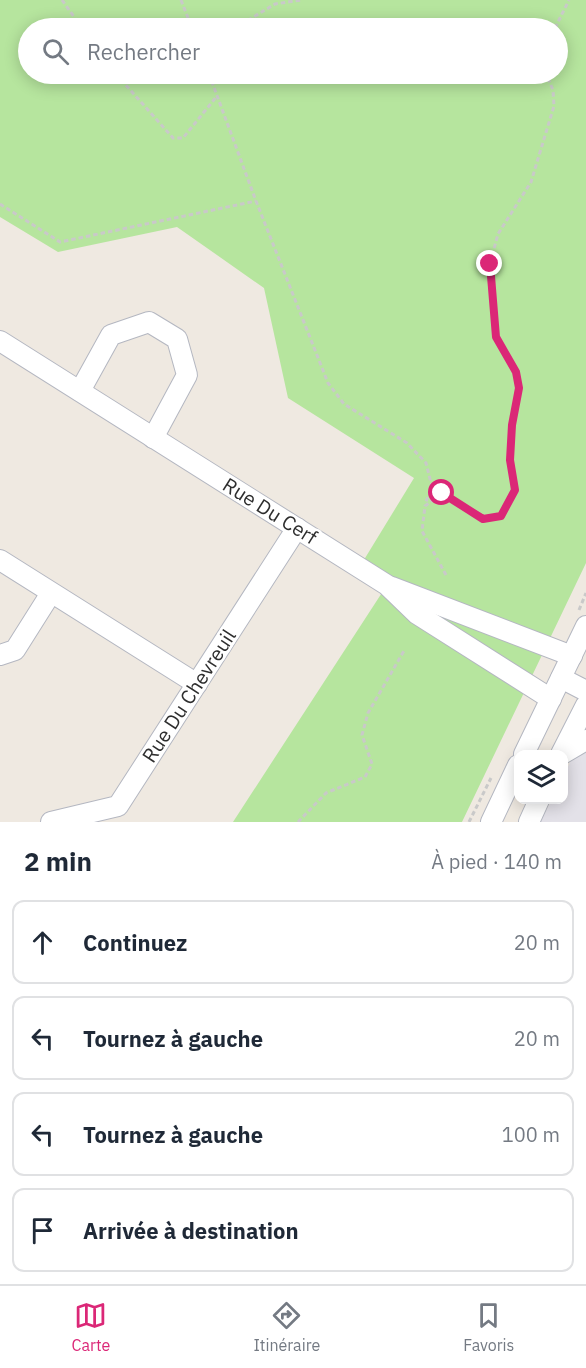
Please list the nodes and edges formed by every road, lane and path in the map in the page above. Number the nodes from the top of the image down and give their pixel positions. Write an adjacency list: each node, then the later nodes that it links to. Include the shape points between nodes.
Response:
1 (62, 0): 5 (path)
2 (181, 0): 6 (path)
3 (301, 0): 7 (path, via 275,4)
4 (569, 0): 8 (path)
5 (75, 18)
6 (188, 18)
7 (252, 18)
8 (560, 18)
9 (125, 84): 12 (path, via 173,138 183,138)
10 (213, 84): 12 (path)
11 (550, 84): 18 (path, via 554,106 531,182 498,234 490,264 496,337 516,372 519,388 510,460 515,490 501,516 483,519 442,493)
12 (217, 96): 13 (path)
13 (256, 201): 14 (path, via 60,242); 18 (path, via 328,383 344,404 408,443 426,463 432,487)
14 (0, 204)
15 (0, 341): 16 (street, Rue Du Cerf)
16 (80, 392): 17 (street, Rue Du Cerf); 17 (street, via 111,335 149,322 177,339 187,375)
17 (153, 438): 19 (street, Rue Du Cerf)
18 (424, 506): 21 (path, via 422,531)
19 (297, 528): 22 (street, Rue Du Cerf); 29 (street, Rue Du Chevreuil)
20 (0, 560): 23 (street)
21 (446, 575)
22 (387, 585): 27 (street, Rue Du Cerf); 31 (street, Rue Du Cerf, via 417,614)
23 (51, 592): 26 (street, via 15,650); 29 (street)
24 (586, 626): 27 (street)
25 (405, 649): 40 (path, via 368,713 362,735 372,764 365,777 326,793)
26 (0, 655)
27 (572, 656): 28 (street)
28 (561, 678): 30 (street); 31 (street)
29 (197, 684): 39 (street, Rue Du Chevreuil, via 118,806)
30 (586, 691)
31 (551, 699): 34 (street)
32 (586, 705): 35 (street)
33 (586, 740): 36 (street)
34 (526, 750)
35 (564, 750)
36 (568, 750)
37 (514, 775): 41 (street)
38 (537, 804): 42 (street)
39 (51, 822)
40 (298, 822)
41 (490, 822)
42 (529, 822)

